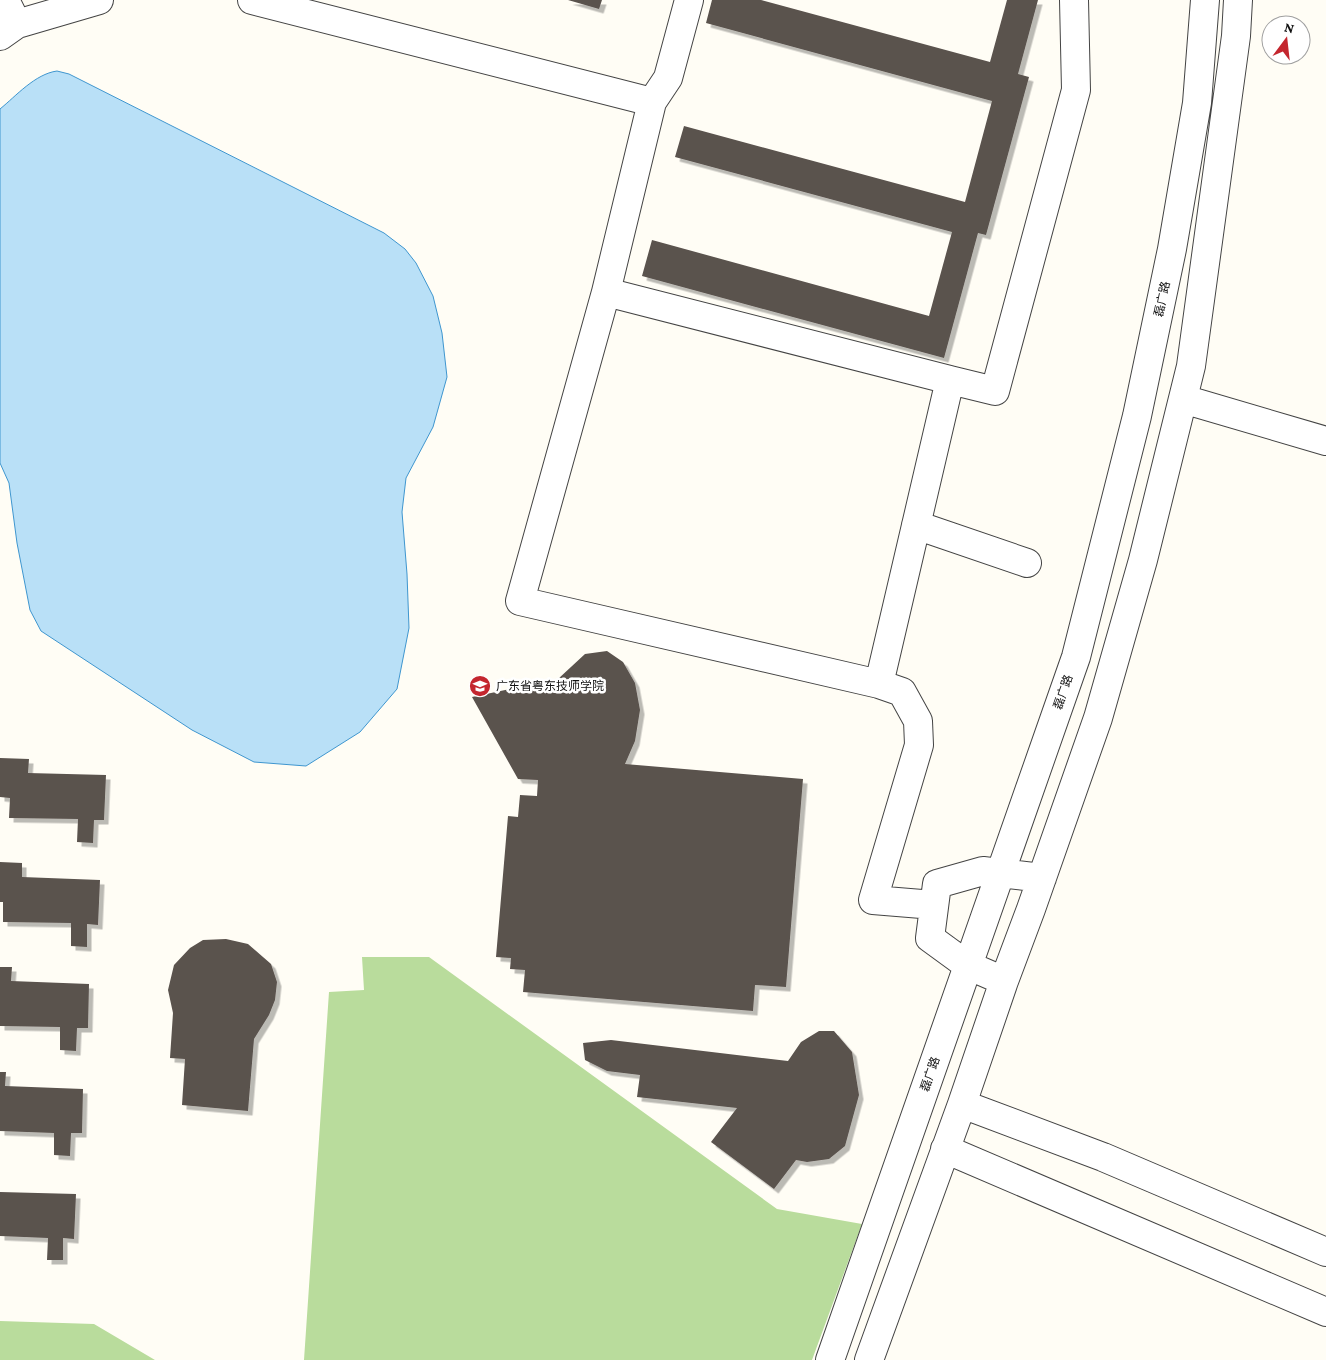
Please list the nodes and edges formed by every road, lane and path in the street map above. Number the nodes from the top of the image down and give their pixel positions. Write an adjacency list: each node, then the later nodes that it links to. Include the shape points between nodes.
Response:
1 (99, 0): 7 (street)
2 (252, 0): 8 (street)
3 (689, 0): 8 (street, via 668,78)
4 (1074, 0): 10 (street, via 1076,90 995,391)
5 (1205, 0): 16 (street, 磊广路, via 1197,103 1172,249 1137,416 1076,657)
6 (1238, 0): 11 (street, via 1216,188 1191,366)
7 (7, 20)
8 (652, 102): 9 (street)
9 (606, 292): 10 (street); 15 (street, via 520,601)
10 (950, 380): 13 (street)
11 (1183, 399): 12 (street); 17 (street, via 1143,560 1098,718)
12 (1326, 441)
13 (916, 524): 14 (street); 15 (street)
14 (1027, 563)
15 (879, 684): 18 (street, via 902,692 918,720 919,745 872,900)
16 (1000, 873): 17 (street); 18 (street, via 983,871 937,884); 19 (street, 磊广路)
17 (1042, 878): 20 (street)
18 (934, 905): 19 (street, via 930,938)
19 (968, 965): 20 (street); 25 (street, 磊广路)
20 (1004, 981): 21 (street)
21 (962, 1104): 22 (street); 23 (street, via 1103,1157)
22 (945, 1149): 24 (street); 26 (street)
23 (1326, 1252)
24 (1326, 1312)
25 (830, 1360)
26 (869, 1360)

